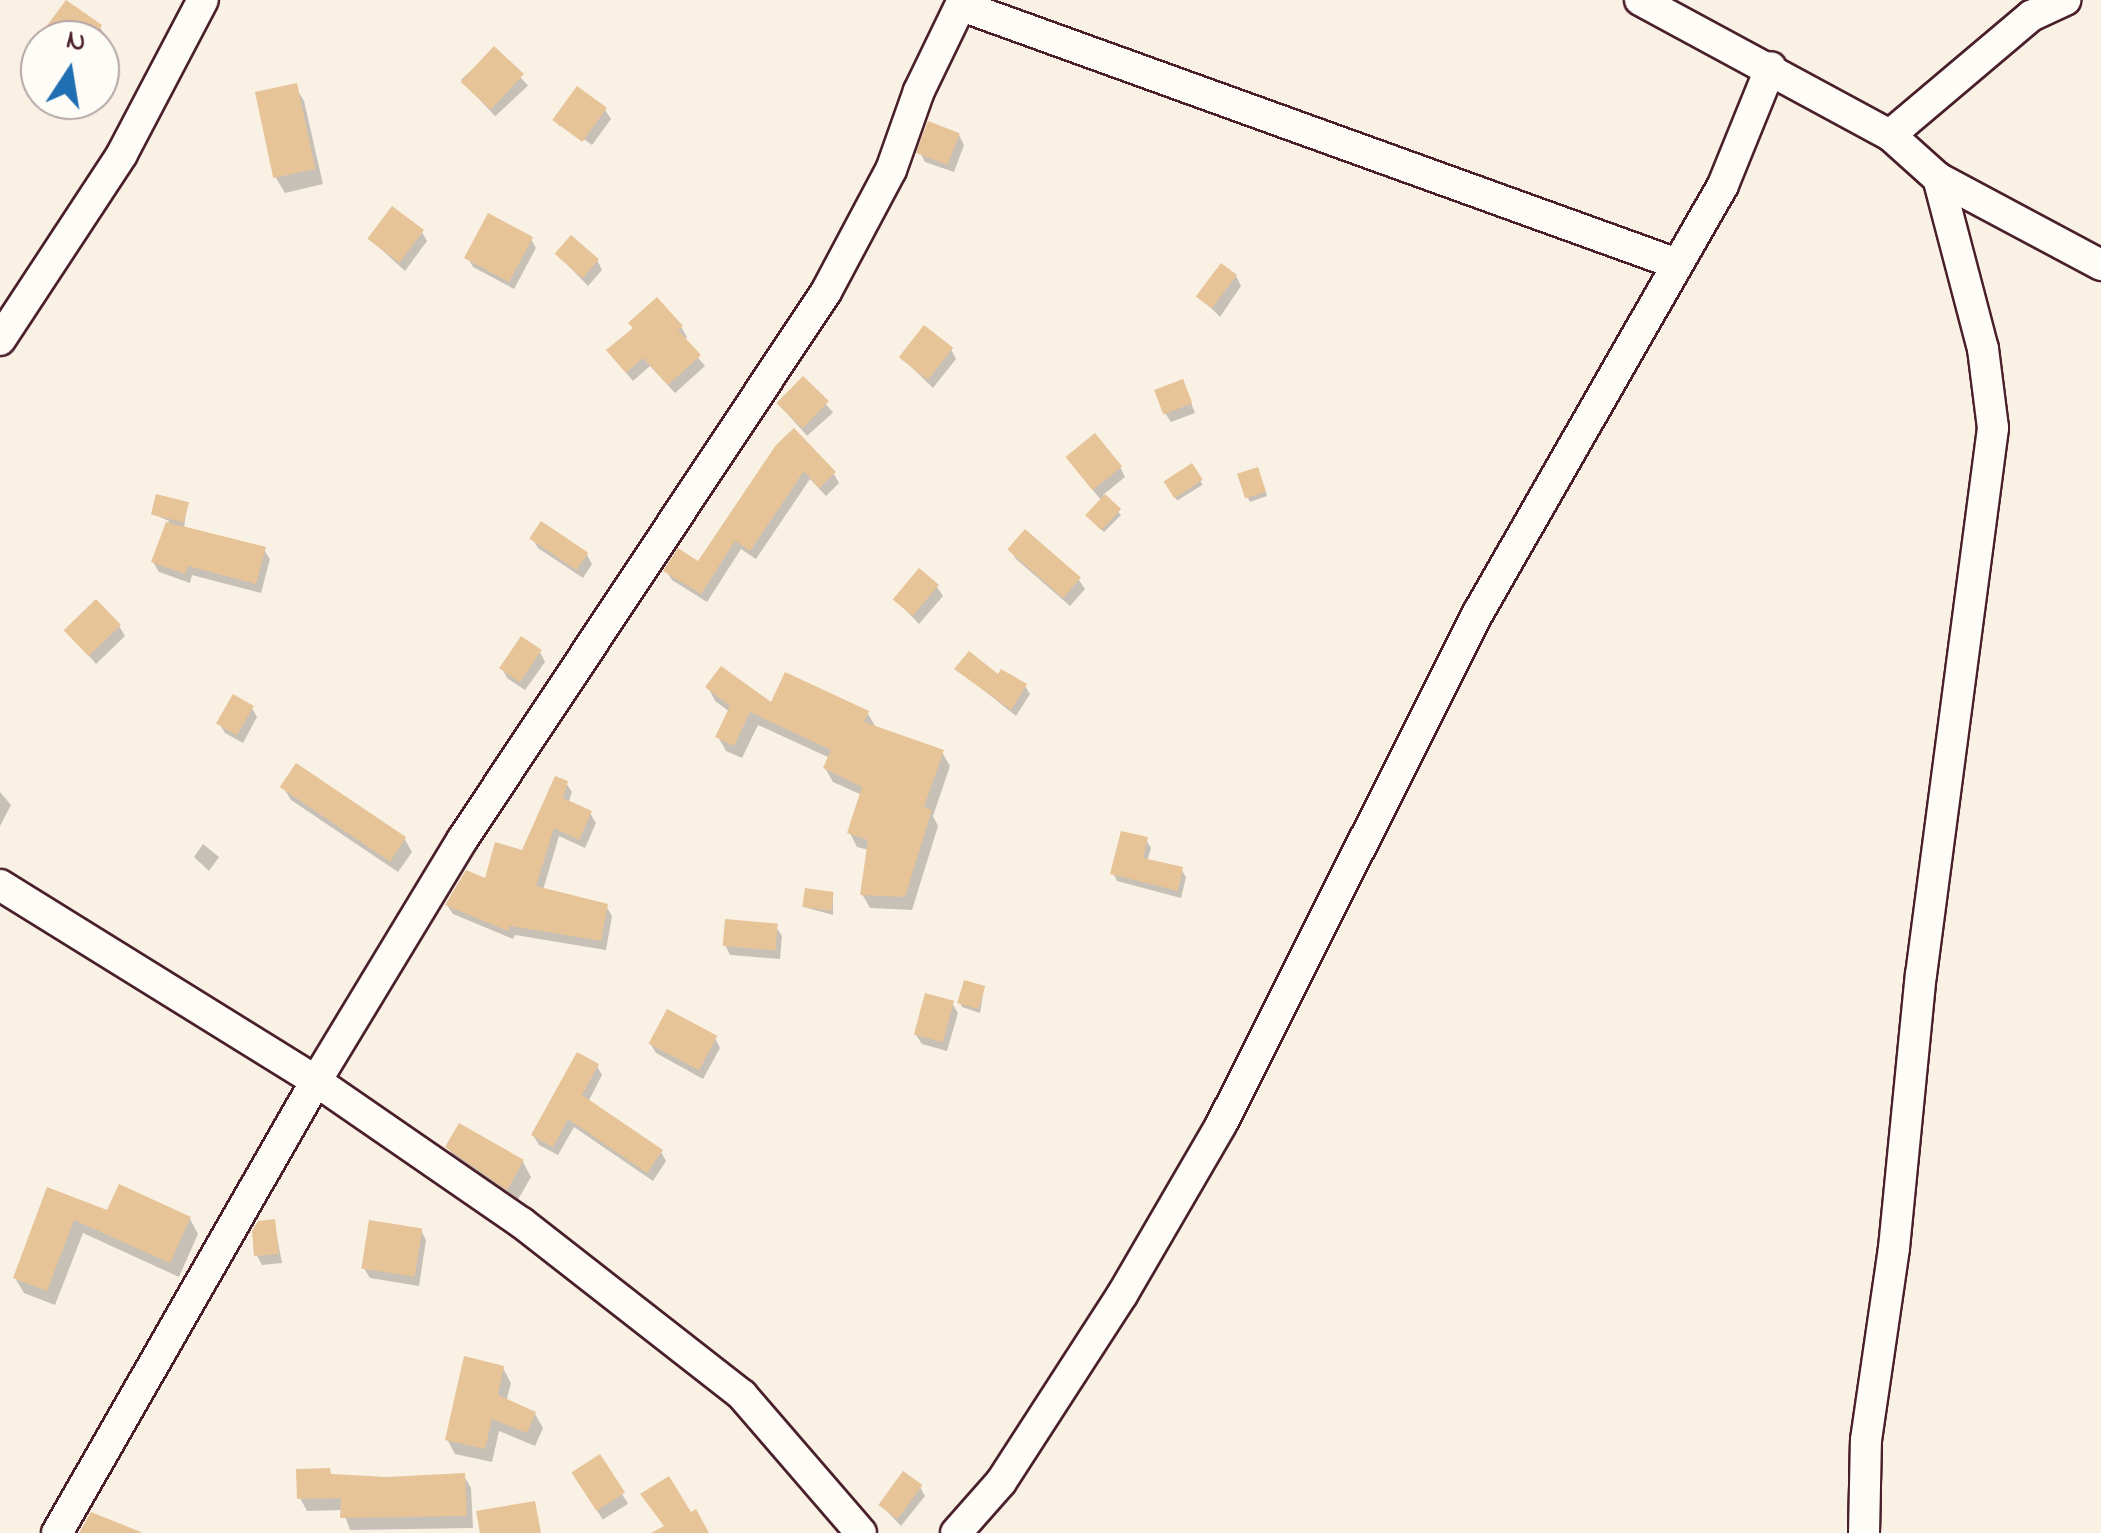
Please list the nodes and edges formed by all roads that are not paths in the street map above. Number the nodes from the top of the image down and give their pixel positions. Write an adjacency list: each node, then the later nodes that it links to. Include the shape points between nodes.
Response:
1 (204, 0): 10 (street, via 122,154)
2 (1640, 0): 5 (street)
3 (2066, 0): 6 (street, via 2031,16)
4 (962, 3): 8 (street); 12 (street, via 919,90 892,170 826,292 462,840)
5 (1771, 67): 6 (street); 8 (street, via 1723,185)
6 (1890, 136): 7 (street)
7 (1938, 178): 9 (street); 16 (street, via 1984,348 1993,428 1866,1440)
8 (1676, 264): 15 (street, via 1478,613 1221,1126 1001,1482)
9 (2101, 265)
10 (0, 340)
11 (0, 885): 12 (street)
12 (316, 1081): 13 (street); 14 (street, via 522,1223 716,1373)
13 (58, 1533)
14 (861, 1533)
15 (956, 1533)
16 (1864, 1533)

